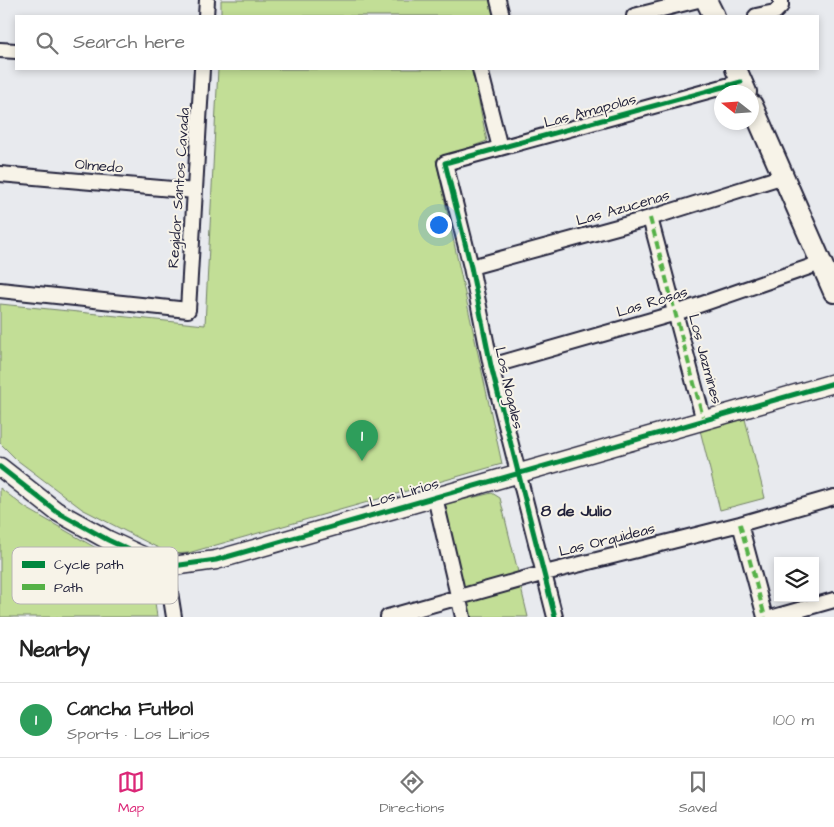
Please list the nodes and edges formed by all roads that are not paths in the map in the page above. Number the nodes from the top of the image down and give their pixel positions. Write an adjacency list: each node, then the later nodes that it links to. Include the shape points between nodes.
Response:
1 (207, 0): 6 (street)
2 (498, 0): 7 (street)
3 (698, 0): 8 (street)
4 (706, 0): 9 (main road)
5 (781, 0): 10 (street, via 775,12)
6 (206, 15)
7 (502, 15)
8 (638, 15)
9 (714, 15)
10 (761, 15)
11 (0, 50): 12 (street)
12 (15, 51)
13 (202, 70): 21 (street, Regidor Santos Cavada)
14 (480, 70): 17 (street)
15 (741, 81): 17 (street, Las Amapolas)
16 (759, 121): 20 (main road)
17 (500, 148): 18 (street, Las Amapolas)
18 (445, 163): 24 (street, Los Nogales)
19 (0, 174): 21 (street, Olmedo)
20 (784, 176): 22 (street, Las Azucenas); 23 (main road)
21 (195, 191): 25 (street, Regidor Santos Cavada, via 188,310)
22 (650, 218): 24 (street, Las Azucenas); 27 (street, Los Jazmines)
23 (821, 263): 26 (main road); 27 (street, Las Rosas)
24 (471, 267): 28 (street, Los Nogales)
25 (0, 290)
26 (834, 292)
27 (676, 313): 28 (street, Las Rosas); 30 (street, Los Jazmines)
28 (490, 366): 32 (street, Los Nogales)
29 (834, 383): 30 (street, Los Lirios)
30 (704, 421): 32 (street, Los Lirios)
31 (0, 467): 36 (street, via 56,511)
32 (517, 474): 33 (street, Los Lirios); 38 (street, Los Nogales)
33 (435, 497): 37 (street, Los Lirios, via 216,560); 39 (street)
34 (834, 497): 35 (street, Las Orquideas)
35 (740, 524): 38 (street, Las Orquideas); 46 (street)
36 (123, 547)
37 (178, 565)
38 (544, 573): 39 (street, Las Orquideas); 45 (street, Los Nogales)
39 (459, 596): 43 (street, Las Orquideas); 44 (street)
40 (834, 600): 47 (street)
41 (172, 604): 42 (street)
42 (174, 617)
43 (388, 617)
44 (464, 617)
45 (555, 617)
46 (765, 617)
47 (774, 617)

